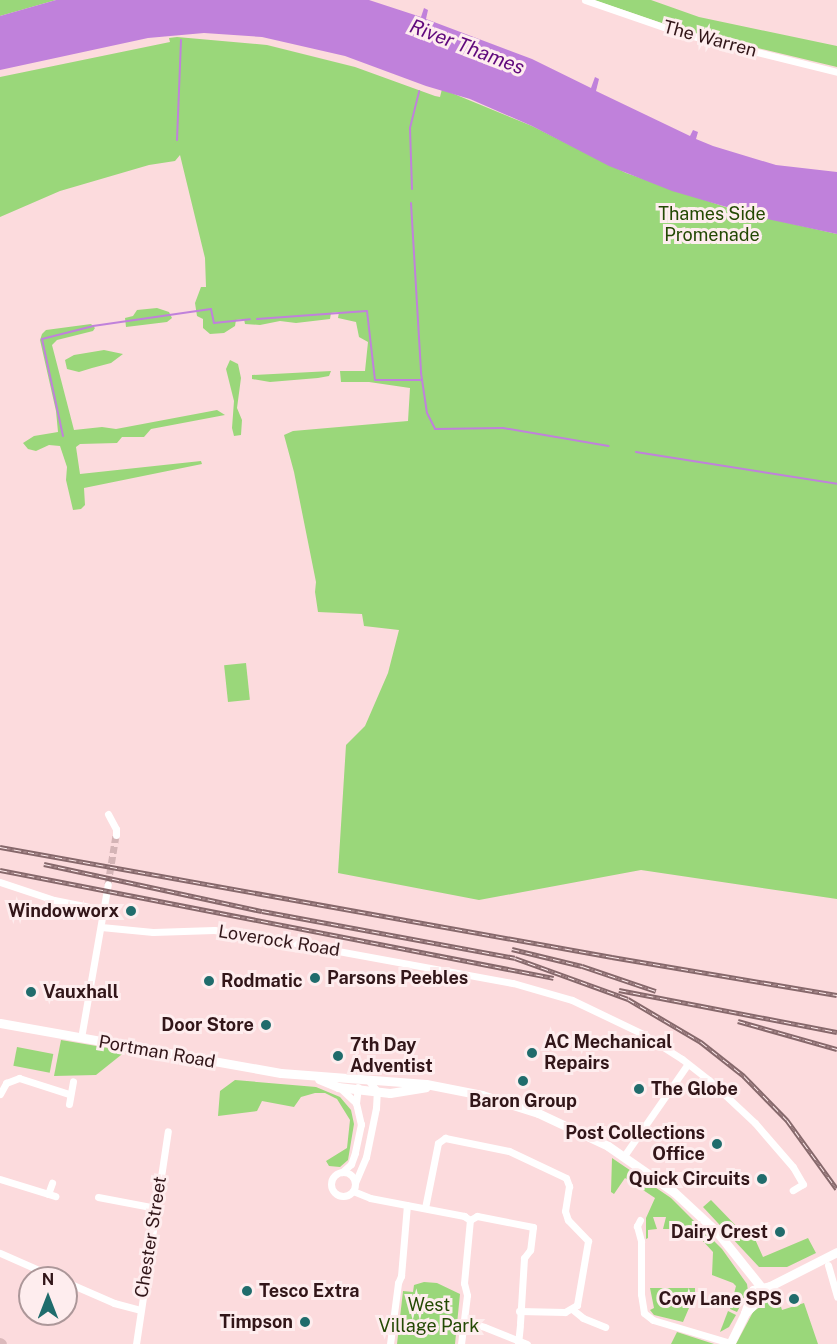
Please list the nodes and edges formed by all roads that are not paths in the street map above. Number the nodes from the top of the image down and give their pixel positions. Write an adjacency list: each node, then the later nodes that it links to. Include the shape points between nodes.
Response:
1 (585, 0): 2 (street, The Warren, via 681,33)
2 (837, 72)
3 (108, 814): 4 (street)
4 (116, 835)
5 (0, 882): 7 (street, via 54,900)
6 (108, 884): 7 (street)
7 (104, 910): 8 (street)
8 (101, 927): 10 (street); 11 (street, Loverock Road, via 246,934 541,989 623,1023)
9 (0, 1023): 10 (street, Portman Road)
10 (81, 1038): 12 (street, Portman Road)
11 (687, 1065): 26 (street); 31 (street, Loverock Road, via 743,1112 787,1160 803,1184)
12 (314, 1077): 13 (street, Portman Road); 16 (street, Portman Road)
13 (366, 1079): 15 (street, Portman Road); 17 (street); 18 (street)
14 (73, 1081): 21 (street)
15 (438, 1086): 19 (street, Portman Road); 26 (street, Portman Road, via 538,1113)
16 (338, 1087): 17 (street, Portman Road); 22 (street)
17 (357, 1089): 18 (street, Portman Road); 22 (street)
18 (377, 1091): 19 (street, Portman Road); 24 (street)
19 (390, 1093): 24 (street)
20 (0, 1094): 21 (street, via 6,1083 19,1078)
21 (69, 1094): 23 (street)
22 (356, 1103): 27 (street, via 360,1135 351,1164)
23 (69, 1104)
24 (376, 1108): 30 (street, via 366,1157)
25 (168, 1131): 34 (street, Chester Street)
26 (624, 1156): 44 (street, Portman Road, via 700,1215)
27 (342, 1172): 30 (street, via 352,1176); 30 (street, via 332,1180 333,1191 342,1196)
28 (0, 1179): 29 (street, via 52,1195)
29 (52, 1183)
30 (354, 1187): 33 (street, via 370,1198)
31 (793, 1191)
32 (98, 1197): 34 (street)
33 (407, 1205): 35 (street); 53 (street)
34 (156, 1208): 47 (street, Chester Street)
35 (425, 1208): 36 (street); 46 (street, via 438,1143 445,1138 509,1151 566,1178 568,1220 588,1240 577,1305)
36 (470, 1220): 48 (street, via 477,1216 533,1227 531,1250 524,1258); 49 (street)
37 (640, 1220): 56 (street, via 637,1226 644,1313 652,1320)
38 (837, 1252): 44 (street)
39 (1, 1254): 40 (street); 42 (street)
40 (0, 1264)
41 (828, 1265): 45 (street)
42 (29, 1266)
43 (78, 1287): 47 (street)
44 (761, 1287): 56 (street, via 753,1290)
45 (837, 1296)
46 (572, 1309): 48 (street); 50 (street)
47 (140, 1310): 52 (street, Chester Street)
48 (519, 1311): 51 (street)
49 (464, 1321): 51 (street); 54 (street)
50 (605, 1327)
51 (518, 1343): 55 (street)
52 (136, 1344)
53 (390, 1344)
54 (461, 1344)
55 (526, 1344)
56 (730, 1344)

